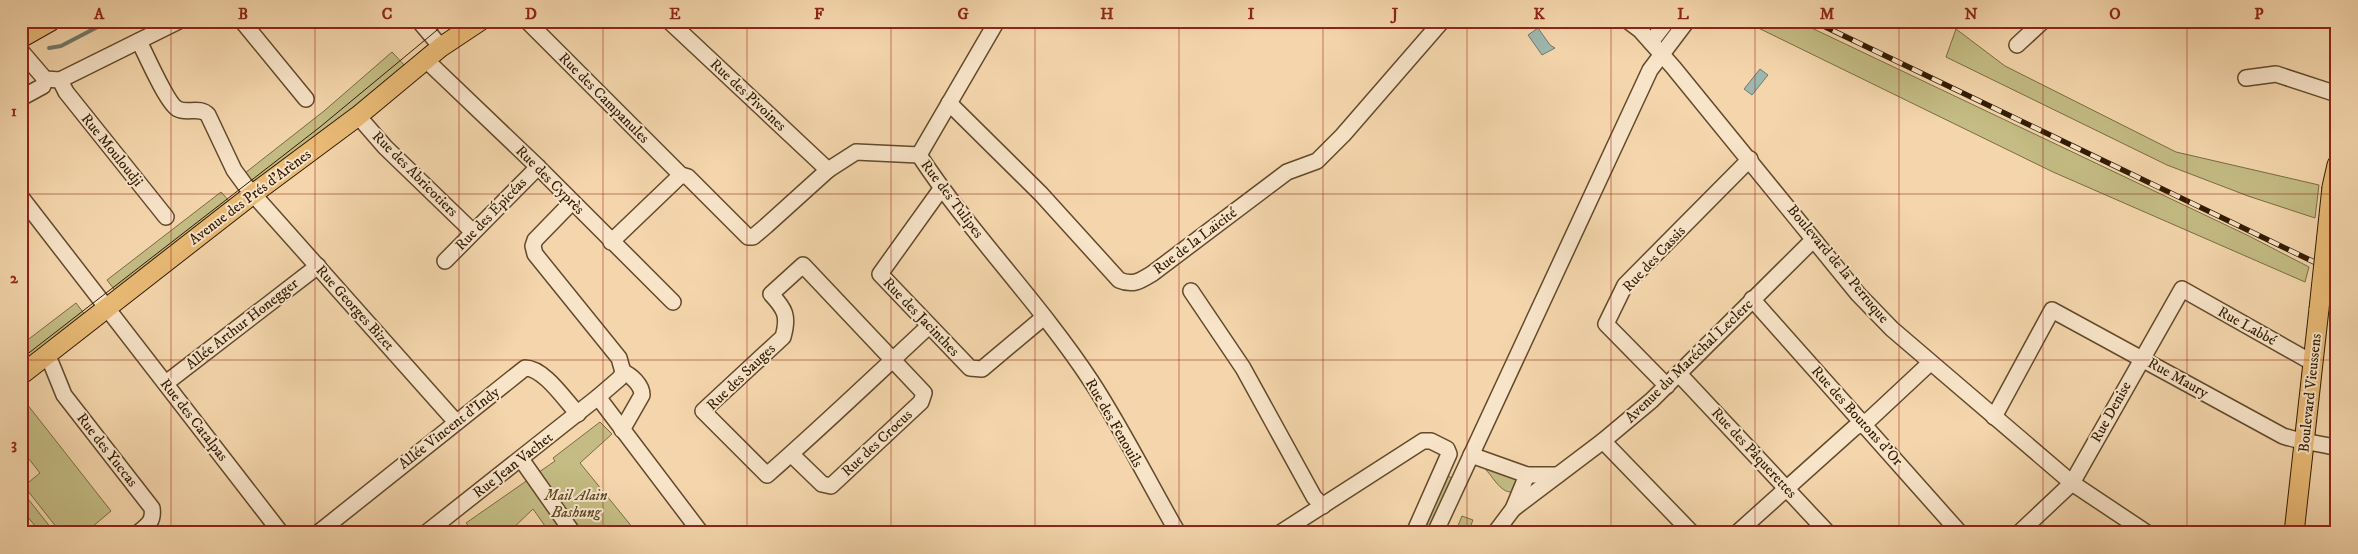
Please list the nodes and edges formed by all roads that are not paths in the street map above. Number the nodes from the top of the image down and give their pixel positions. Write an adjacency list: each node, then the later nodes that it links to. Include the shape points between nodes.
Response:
1 (51, 21): 14 (main road)
2 (179, 21): 15 (street)
3 (242, 21): 26 (street)
4 (419, 21): 18 (street)
5 (480, 21): 18 (main road, Avenue des Prés d'Arènes)
6 (527, 21): 33 (street, Rue des Campanules)
7 (669, 21): 32 (street, Rue des Pivoines)
8 (997, 21): 27 (street, Rue des Tulipes)
9 (1442, 21): 27 (street, Rue de la Laïcité, via 1318,161 1287,172 1136,283 1119,280 1041,194)
10 (1628, 21): 16 (street, Boulevard de la Perruque)
11 (1666, 21): 16 (street)
12 (1687, 21): 20 (street)
13 (2043, 21): 17 (street)
14 (21, 38)
15 (139, 41): 23 (street); 36 (street, Rue Georges Bizet, via 172,106 184,111 205,112 234,170)
16 (1651, 42): 20 (street, Boulevard de la Perruque)
17 (2017, 45)
18 (442, 47): 21 (main road, Avenue des Prés d'Arènes)
19 (21, 51): 23 (street, Rue Mouloudji)
20 (1663, 55): 30 (street, Boulevard de la Perruque); 72 (street, via 1650,70)
21 (426, 60): 28 (main road, Avenue des Prés d'Arènes); 31 (street, Rue des Cyprès)
22 (2246, 78): 24 (street, via 2276,74)
23 (53, 80): 25 (street); 39 (street, Rue Mouloudji)
24 (2337, 94)
25 (21, 98)
26 (306, 99)
27 (949, 104): 29 (street, Rue des Tulipes)
28 (358, 116): 36 (main road, Avenue des Prés d'Arènes); 40 (street, Rue des Abricotiers, via 385,147)
29 (919, 155): 32 (street, Rue des Campanules, via 856,152); 35 (street, Rue des Tulipes)
30 (1750, 159): 41 (street, Boulevard de la Perruque); 61 (street, Rue des Cassis, via 1626,285 1606,324)
31 (538, 167): 38 (street, Rue des Cyprès); 40 (street, Rue des Épicéas)
32 (828, 170): 33 (street, Rue des Campanules, via 753,237 739,238 688,177)
33 (681, 175): 42 (street)
34 (2335, 175): 56 (main road, Boulevard Vieussens, bridge)
35 (941, 189): 50 (street, Rue des Tulipes); 51 (street, Rue des Jacinthes, via 880,274)
36 (253, 194): 44 (street, Rue Georges Bizet); 49 (main road, Avenue des Prés d'Arènes)
37 (21, 198): 49 (street, Rue des Catalpas)
38 (572, 202): 42 (street, Rue des Cyprès); 57 (street, via 535,240 535,254 619,358)
39 (166, 217)
40 (473, 232): 43 (street, Rue des Épicéas)
41 (1814, 240): 47 (street, Avenue du Maréchal Leclerc); 55 (street, Boulevard de la Perruque, via 1858,294)
42 (611, 242): 48 (street, Rue des Cyprès)
43 (445, 262)
44 (318, 266): 60 (street, Allée Arthur Honegger); 65 (street, Rue Georges Bizet)
45 (2182, 289): 52 (street, Rue Denise); 56 (street, Rue Labbé)
46 (1191, 292): 78 (street, via 1243,368 1314,497)
47 (1752, 299): 58 (street, Avenue du Maréchal Leclerc); 66 (street, Rue des Boutons d'Or)
48 (673, 302)
49 (106, 309): 59 (main road, Avenue des Prés d'Arènes); 60 (street, Rue des Catalpas)
50 (1044, 317): 51 (street, Rue des Jacinthes, via 978,370 970,368); 86 (street, Rue des Fenouils, via 1091,382)
51 (929, 326): 53 (street, Rue des Sauges)
52 (2141, 358): 64 (street, Rue Maury, via 2052,310); 68 (street, Rue Maury, via 2283,436); 76 (street, Rue Denise)
53 (893, 359): 71 (street, Rue des Sauges); 71 (street, Rue des Crocus, via 923,390 924,398 842,476 831,486 825,486); 71 (street, Rue des Sauges, via 803,264 771,294 784,308 787,325 783,337 703,410 767,476)
54 (51, 363): 80 (street, Rue des Yuccas, via 64,395 152,508 154,516)
55 (1930, 363): 64 (street, Boulevard de la Perruque); 66 (street)
56 (2312, 363): 68 (main road, Boulevard Vieussens)
57 (623, 372): 62 (street, Rue Jean Vachet); 67 (street, via 629,374 642,390 642,395)
58 (1679, 374): 61 (street, Avenue du Maréchal Leclerc); 77 (street, Rue des Pâquerettes)
59 (21, 375)
60 (166, 383): 81 (street, Rue des Catalpas)
61 (1666, 386): 69 (street, Avenue du Maréchal Leclerc)
62 (598, 397): 63 (street, Rue Jean Vachet); 67 (street)
63 (578, 414): 65 (street, Allée Vincent d'Indy, via 541,374 525,368); 73 (street, Rue Jean Vachet)
64 (1994, 418): 76 (street, Boulevard de la Perruque)
65 (456, 422): 82 (street, Allée Vincent d'Indy)
66 (1863, 423): 77 (street); 94 (street, Rue des Boutons d'Or)
67 (622, 430): 85 (street)
68 (2305, 440): 70 (street, Rue Maury); 97 (main road, Boulevard Vieussens)
69 (1603, 441): 75 (street, Avenue du Maréchal Leclerc); 91 (street)
70 (2337, 448)
71 (791, 454)
72 (1471, 455): 74 (street); 89 (street)
73 (521, 460): 83 (street, Rue Jean Vachet); 84 (street)
74 (1527, 475): 75 (street); 79 (street, Avenue du Maréchal Leclerc)
75 (1558, 475): 79 (street, Avenue du Maréchal Leclerc)
76 (2072, 483): 95 (street, Rue Denise); 96 (street, Boulevard de la Perruque)
77 (1788, 489): 92 (street); 93 (street, Rue des Pâquerettes)
78 (1323, 506): 87 (street); 88 (street, via 1422,441 1440,444 1449,454)
79 (1513, 509): 90 (street, Avenue du Maréchal Leclerc)
80 (138, 533)
81 (281, 533)
82 (318, 533)
83 (426, 533)
84 (573, 533)
85 (701, 533)
86 (1178, 533)
87 (1280, 533)
88 (1414, 533)
89 (1435, 533)
90 (1496, 533)
91 (1692, 533)
92 (1738, 533)
93 (1828, 533)
94 (1960, 533)
95 (2019, 533)
96 (2147, 533)
97 (2294, 533)

